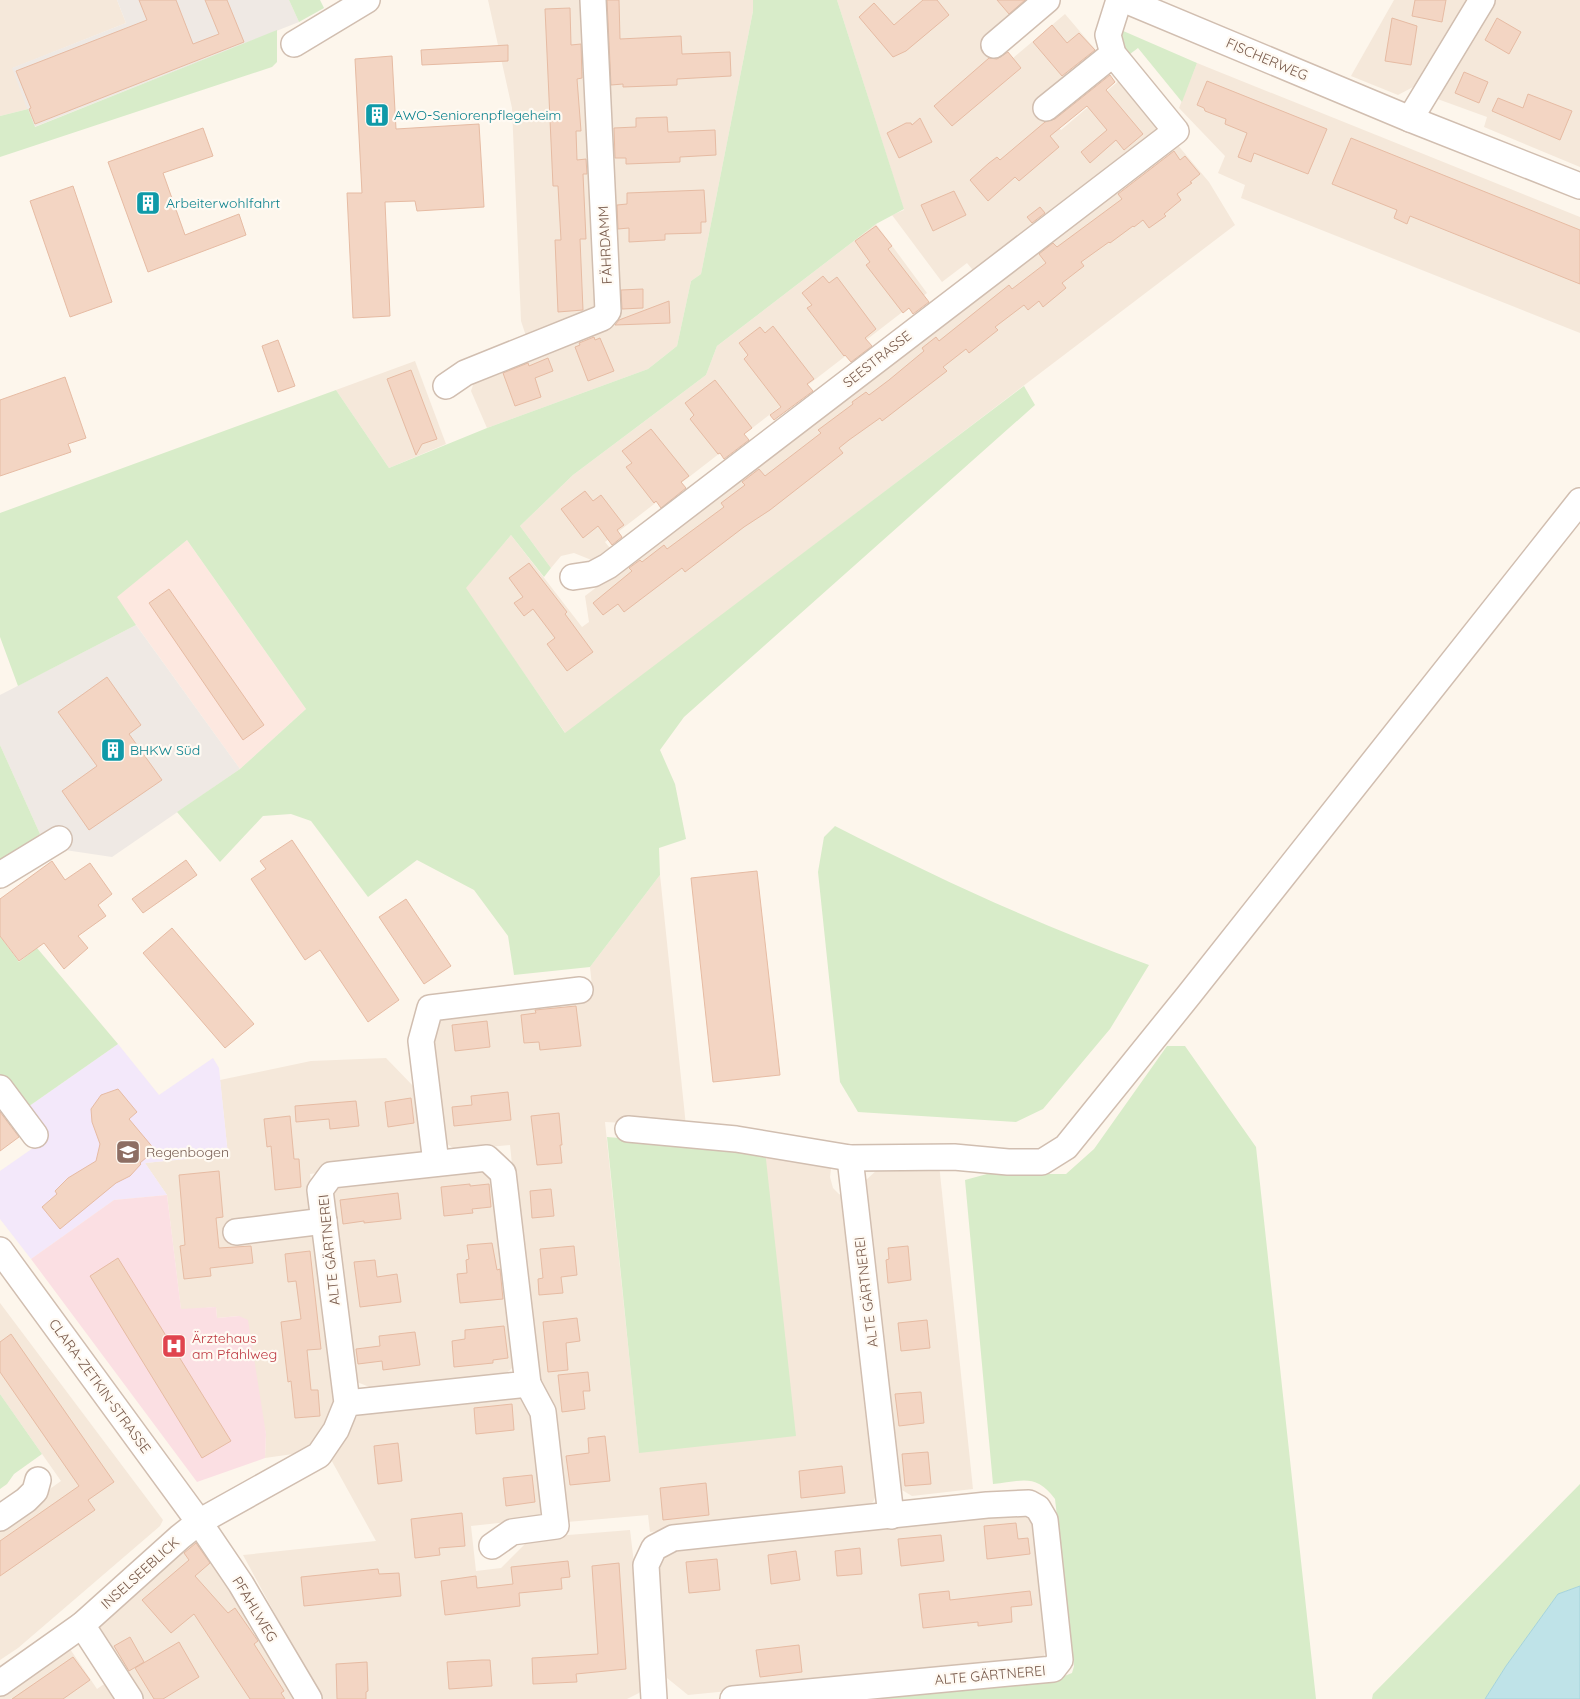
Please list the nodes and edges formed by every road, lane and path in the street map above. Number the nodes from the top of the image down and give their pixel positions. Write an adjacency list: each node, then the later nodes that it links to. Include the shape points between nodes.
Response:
1 (367, 0): 7 (street)
2 (593, 0): 13 (street, FÄHRDAMM, via 608,311 602,318 465,372)
3 (1047, 0): 8 (street)
4 (1119, 0): 9 (street, via 1108,35)
5 (1125, 0): 11 (street, FISCHERWEG)
6 (1482, 0): 11 (street)
7 (294, 44)
8 (994, 45)
9 (1113, 54): 10 (street); 15 (street, SEESTRASSE, via 1176,130 608,566 593,574)
10 (1046, 108)
11 (1410, 119): 12 (street, FISCHERWEG)
12 (1580, 186)
13 (446, 386)
14 (1580, 501): 22 (street, via 1066,1147 1042,1162 954,1157)
15 (573, 577)
16 (59, 839): 17 (street)
17 (0, 875)
18 (580, 990): 23 (street, via 430,1008 422,1041)
19 (0, 1088): 21 (street)
20 (628, 1129): 22 (street, via 736,1139)
21 (34, 1136)
22 (850, 1158): 30 (street, ALTE GÄRTNEREI)
23 (436, 1163): 24 (street, ALTE GÄRTNEREI, via 330,1175 320,1190); 27 (street, ALTE GÄRTNEREI, via 487,1158 503,1173)
24 (324, 1221): 25 (street); 28 (street, ALTE GÄRTNEREI)
25 (236, 1232)
26 (0, 1250): 32 (street, CLARA-ZETKIN-STRASSE)
27 (528, 1384): 28 (street); 33 (street, ALTE GÄRTNEREI, via 543,1412 556,1526 512,1532)
28 (347, 1403): 32 (street, ALTE GÄRTNEREI, via 336,1430 319,1455)
29 (38, 1480): 31 (street, via 35,1491 26,1500)
30 (892, 1516): 38 (street, ALTE GÄRTNEREI, via 673,1538 654,1548 646,1564); 39 (street, ALTE GÄRTNEREI, via 987,1505 1029,1503 1038,1508 1045,1520 1060,1660 1053,1669)
31 (0, 1518)
32 (199, 1522): 34 (street, INSELSEEBLICK); 37 (street, PFAHLWEG, via 241,1584)
33 (492, 1546)
34 (82, 1625): 35 (street, INSELSEEBLICK); 36 (street)
35 (0, 1683)
36 (130, 1699)
37 (308, 1699)
38 (654, 1699)
39 (733, 1699)

